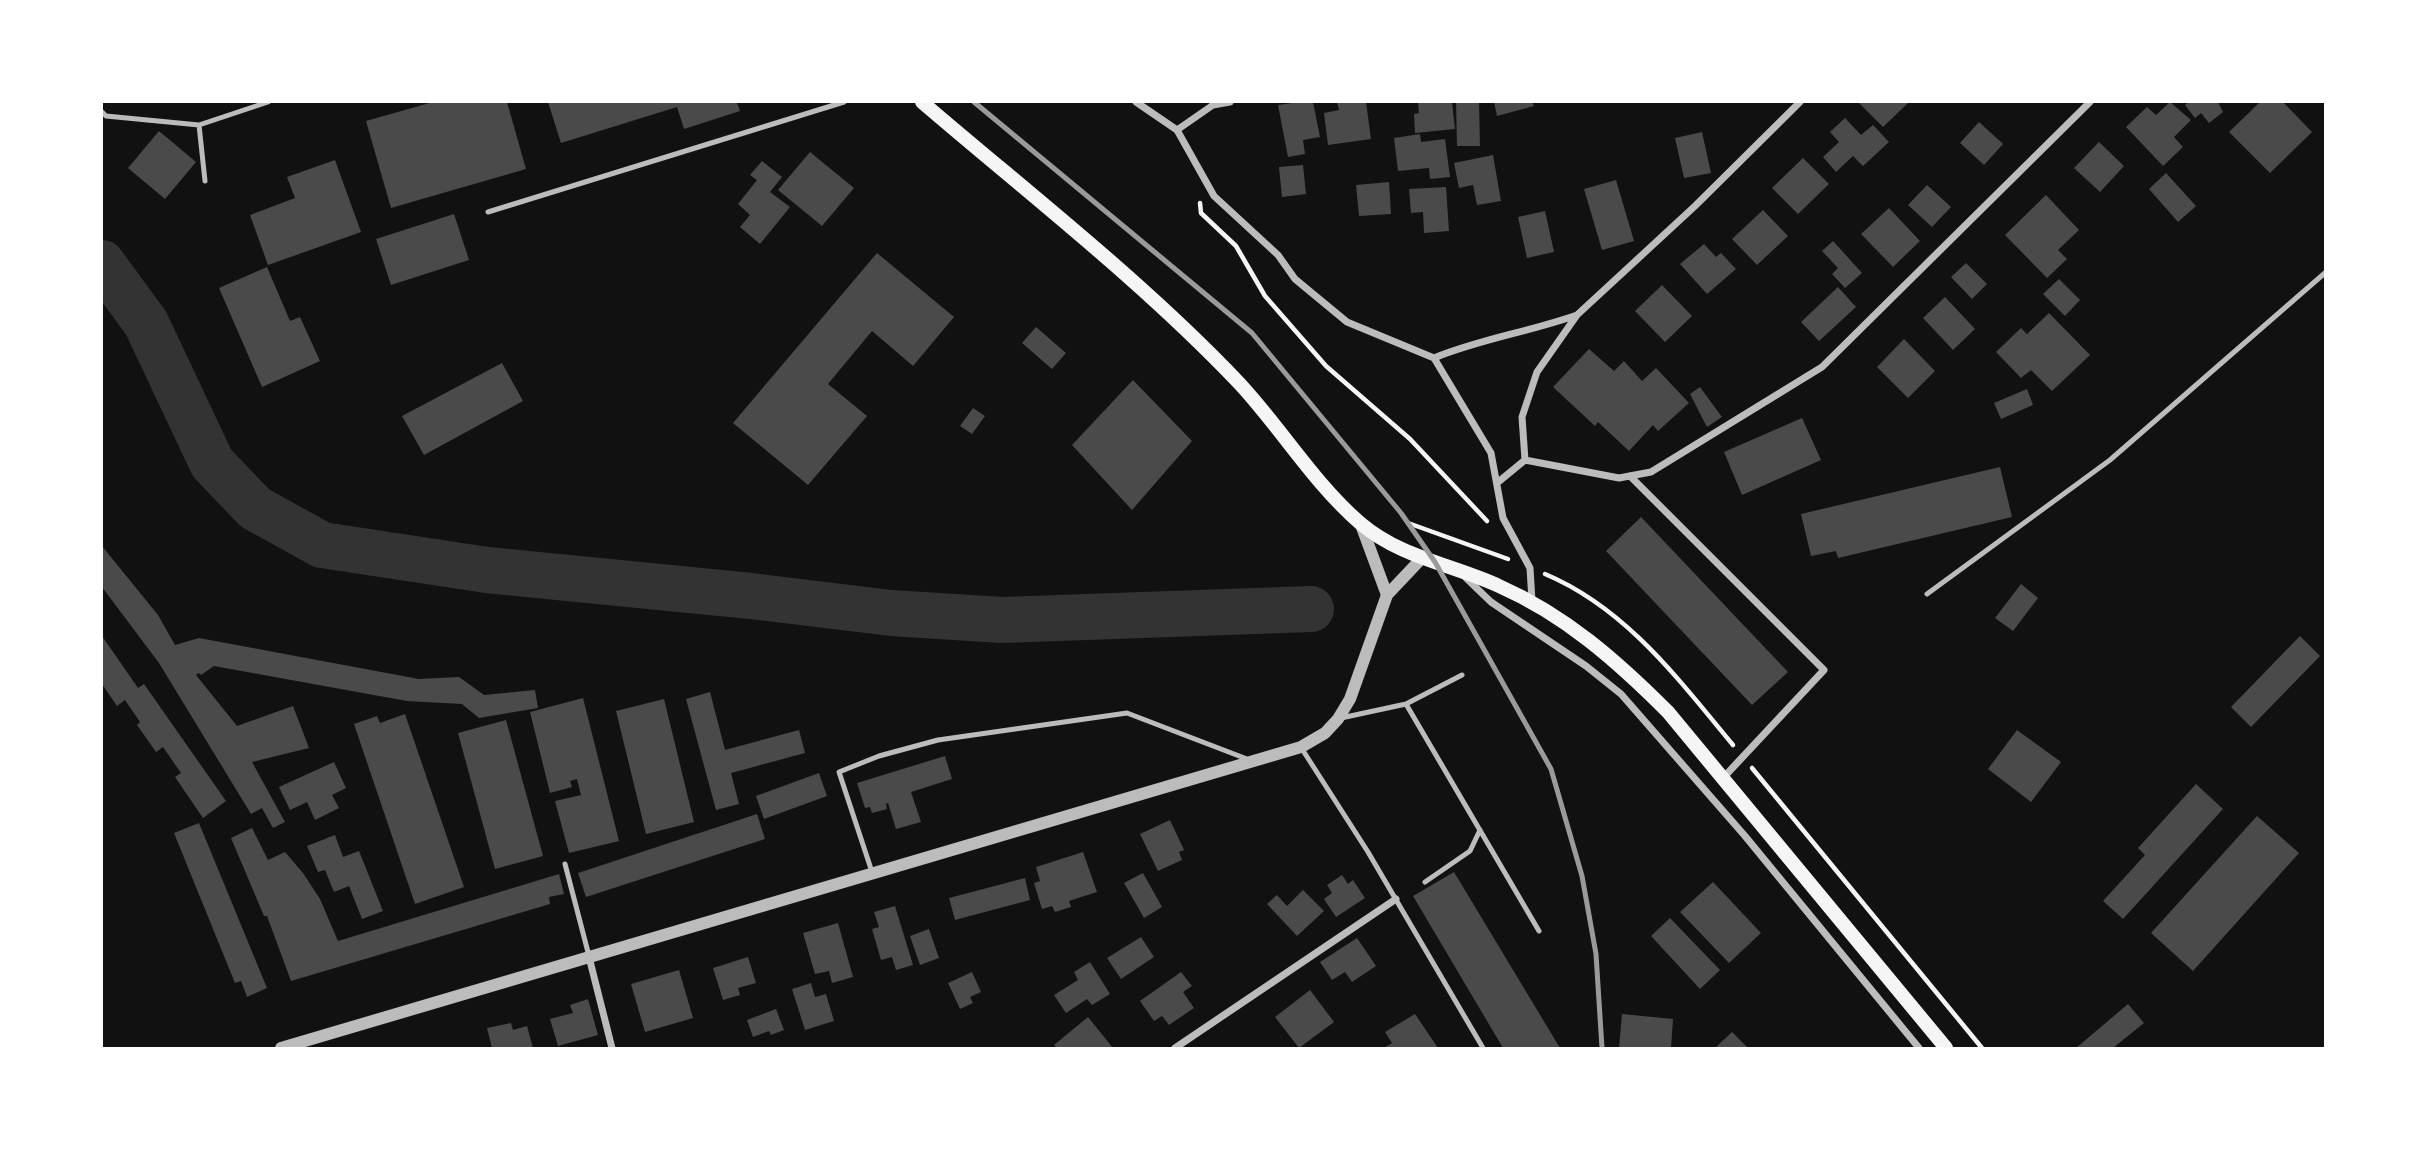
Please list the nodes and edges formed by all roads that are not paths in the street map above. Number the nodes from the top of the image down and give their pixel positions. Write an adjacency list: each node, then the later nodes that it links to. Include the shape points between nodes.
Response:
1 (268, 102): 9 (lane)
2 (844, 102): 12 (lane)
3 (922, 102): 19 (main road, via 1170,316 1239,384)
4 (1136, 102): 10 (street)
5 (1230, 102): 10 (street, via 1213,105)
6 (1800, 102): 14 (street)
7 (2090, 102): 17 (street, via 1822,367 1651,472)
8 (102, 112): 9 (lane)
9 (199, 125): 11 (lane)
10 (1177, 130): 15 (street, via 1214,196 1278,254 1295,279 1347,322)
11 (205, 181)
12 (488, 212)
13 (2326, 272): 22 (lane, via 2110,460)
14 (1577, 315): 15 (street, via 1534,330 1473,342); 16 (street, via 1536,372 1522,417)
15 (1434, 358): 18 (street, via 1491,453)
16 (1525, 460): 17 (street, via 1619,478); 18 (street)
17 (1630, 476): 30 (street, via 1824,670)
18 (1497, 483): 24 (street, via 1503,518 1530,568)
19 (1360, 523): 20 (main road, via 1392,547); 23 (street)
20 (1421, 559): 21 (main road); 23 (street)
21 (1455, 568): 24 (main road); 42 (street, via 1492,602 1621,694 1745,835)
22 (1927, 594)
23 (1387, 595): 27 (street, via 1350,699)
24 (1532, 601): 30 (main road, via 1616,661 1668,712)
25 (1462, 675): 26 (lane)
26 (1406, 704): 27 (lane); 31 (lane)
27 (1338, 719): 28 (street)
28 (1301, 747): 29 (street); 35 (lane)
29 (1254, 762): 33 (street); 33 (lane, via 1127,713 938,740 879,756 839,772)
30 (1723, 778): 43 (main road)
31 (1480, 830): 34 (lane, via 1470,851); 36 (lane)
32 (565, 864): 37 (lane)
33 (872, 874): 37 (street)
34 (1425, 882)
35 (1396, 899): 40 (street); 41 (lane)
36 (1539, 931)
37 (589, 957): 38 (street); 39 (street)
38 (281, 1048)
39 (612, 1048)
40 (1175, 1048)
41 (1483, 1048)
42 (1919, 1048)
43 (1946, 1048)

